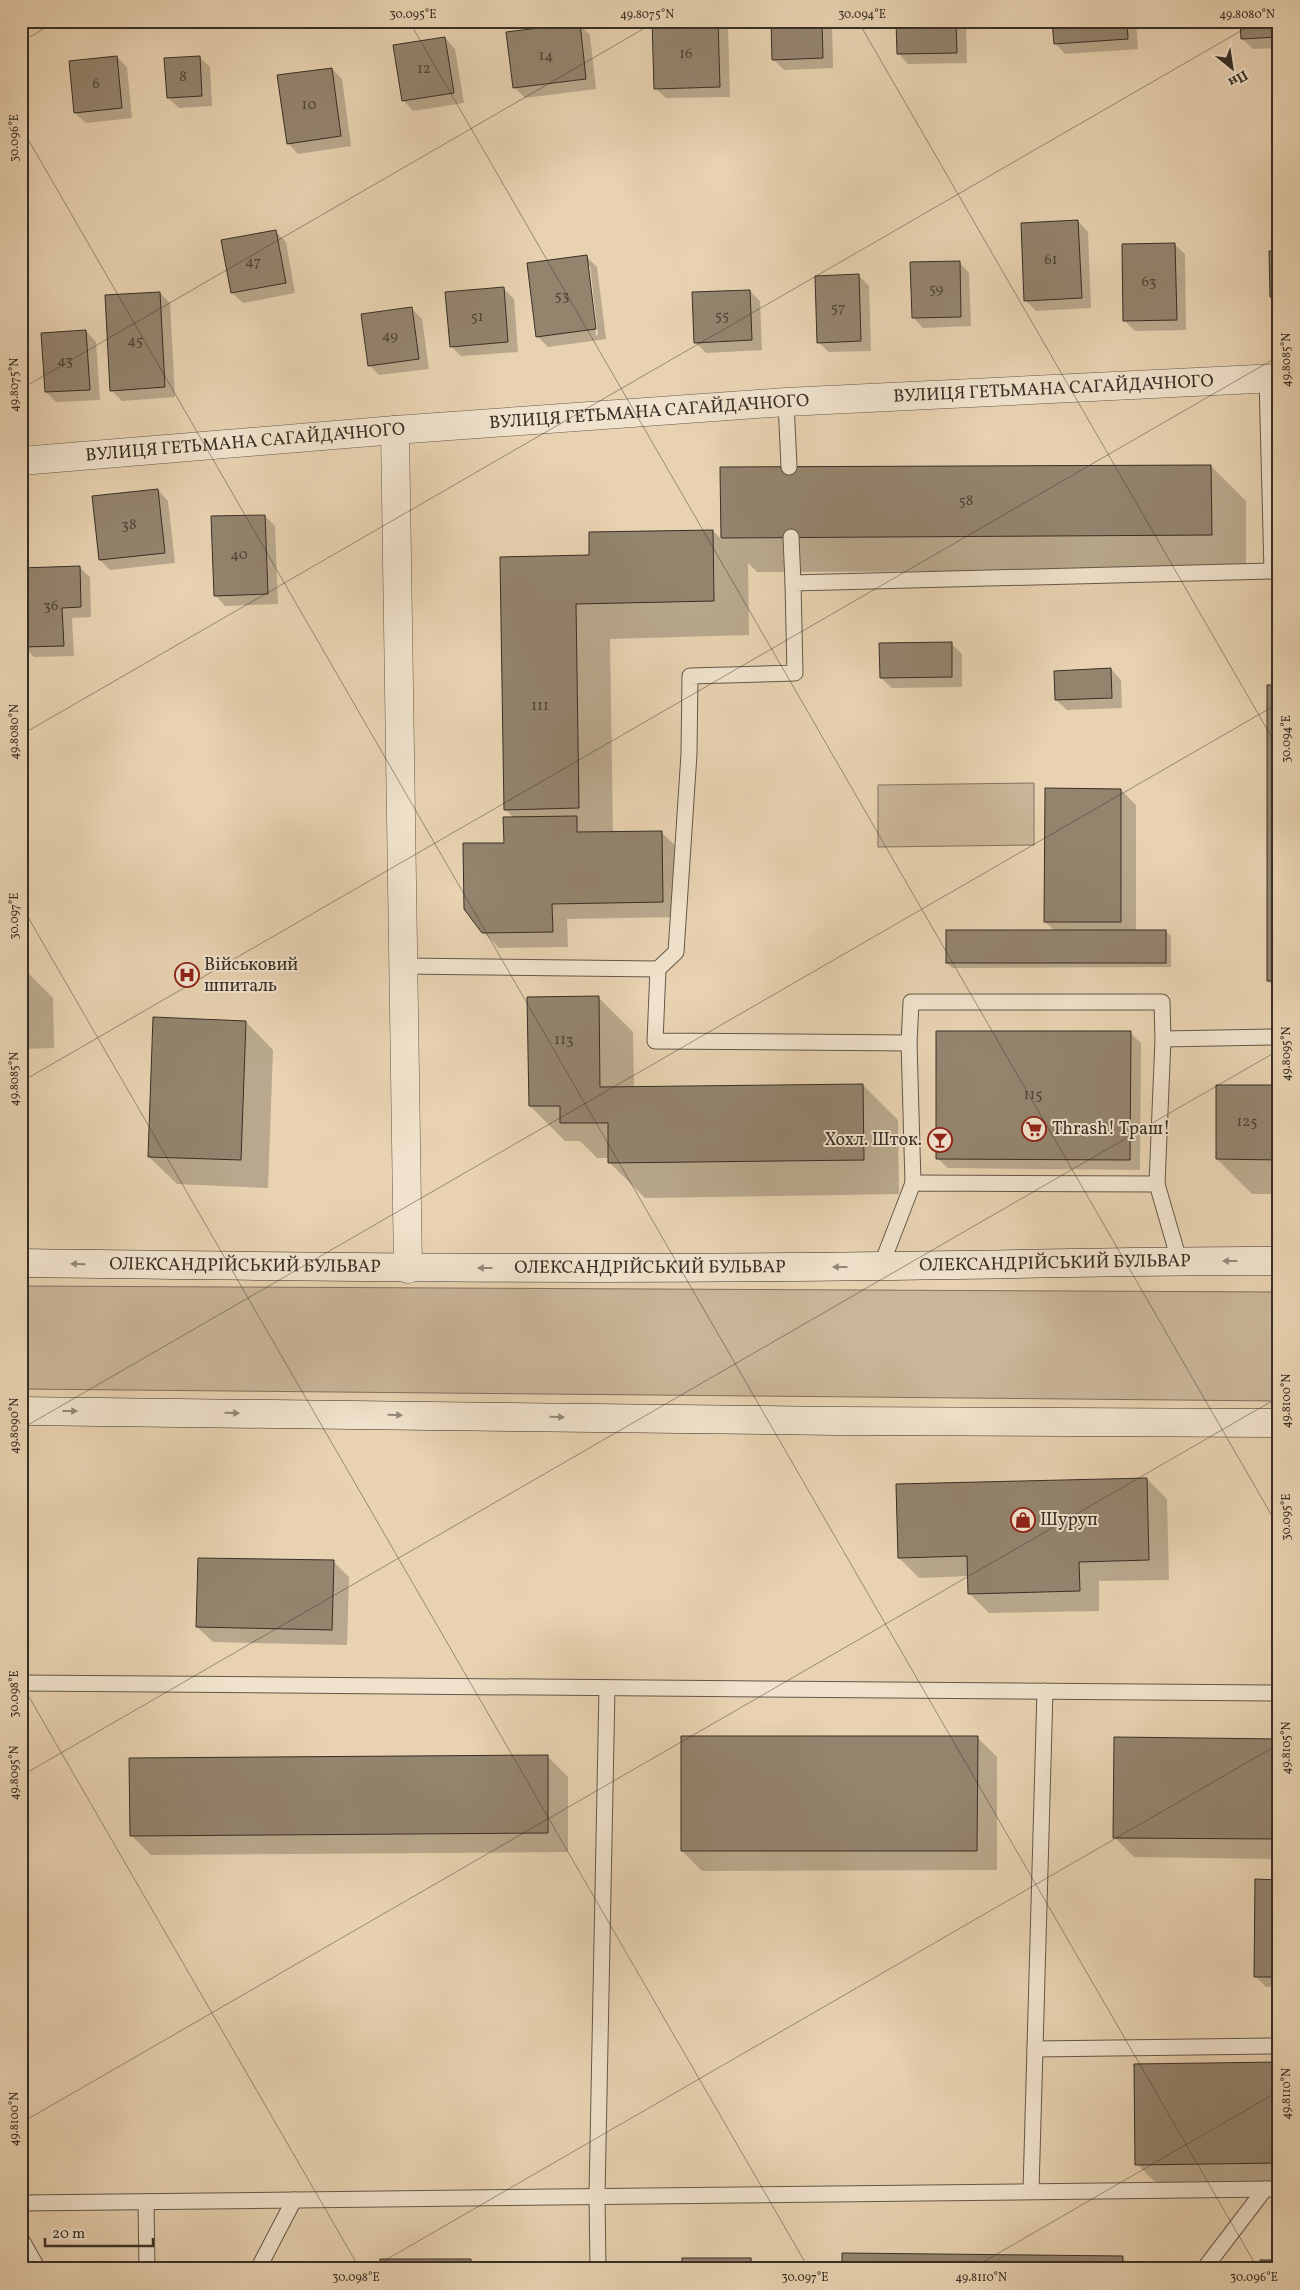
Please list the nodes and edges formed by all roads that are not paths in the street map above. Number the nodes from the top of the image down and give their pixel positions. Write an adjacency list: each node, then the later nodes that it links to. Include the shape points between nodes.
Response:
1 (1273, 379): 2 (main road, ВУЛИЦЯ ГЕТЬМАНА САГАЙДАЧНОГО); 7 (lane, via 1272,571)
2 (786, 402): 3 (main road, ВУЛИЦЯ ГЕТЬМАНА САГАЙДАЧНОГО); 5 (lane)
3 (395, 430): 4 (main road, ВУЛИЦЯ ГЕТЬМАНА САГАЙДАЧНОГО); 8 (main road)
4 (21, 461)
5 (789, 467)
6 (791, 537): 7 (lane)
7 (793, 583): 9 (lane, via 795,673 690,676 689,754 676,952)
8 (403, 966): 9 (lane); 19 (main road)
9 (658, 969): 12 (lane, via 655,1040)
10 (1279, 1037): 11 (lane)
11 (1163, 1039): 12 (lane, via 1162,1002 911,1002); 14 (lane)
12 (909, 1043): 13 (lane)
13 (913, 1183): 14 (lane); 18 (lane)
14 (1158, 1184): 15 (lane)
15 (1179, 1260): 16 (main road, ОЛЕКСАНДРІЙСЬКИЙ БУЛЬВАР, one-way to 15); 18 (main road, ОЛЕКСАНДРІЙСЬКИЙ БУЛЬВАР)
16 (1279, 1261)
17 (21, 1263): 19 (main road, ОЛЕКСАНДРІЙСЬКИЙ БУЛЬВАР, one-way to 17)
18 (881, 1266): 19 (main road, ОЛЕКСАНДРІЙСЬКИЙ БУЛЬВАР, one-way to 19)
19 (408, 1269)
20 (21, 1411): 21 (main road, one-way to 21, via 836,1422)
21 (1279, 1423)
22 (21, 1683): 23 (lane)
23 (607, 1688): 24 (lane); 30 (lane)
24 (1045, 1691): 25 (lane); 27 (lane)
25 (1279, 1693)
26 (1279, 2046): 27 (lane)
27 (1035, 2049): 29 (lane)
28 (1272, 2189): 29 (lane); 39 (lane)
29 (1031, 2191): 30 (lane)
30 (597, 2196): 31 (lane); 38 (lane)
31 (294, 2200): 32 (lane); 37 (lane)
32 (146, 2202): 33 (lane); 36 (lane)
33 (21, 2203)
34 (21, 2239): 35 (lane)
35 (38, 2269)
36 (147, 2269)
37 (258, 2269)
38 (598, 2269)
39 (1204, 2269)

